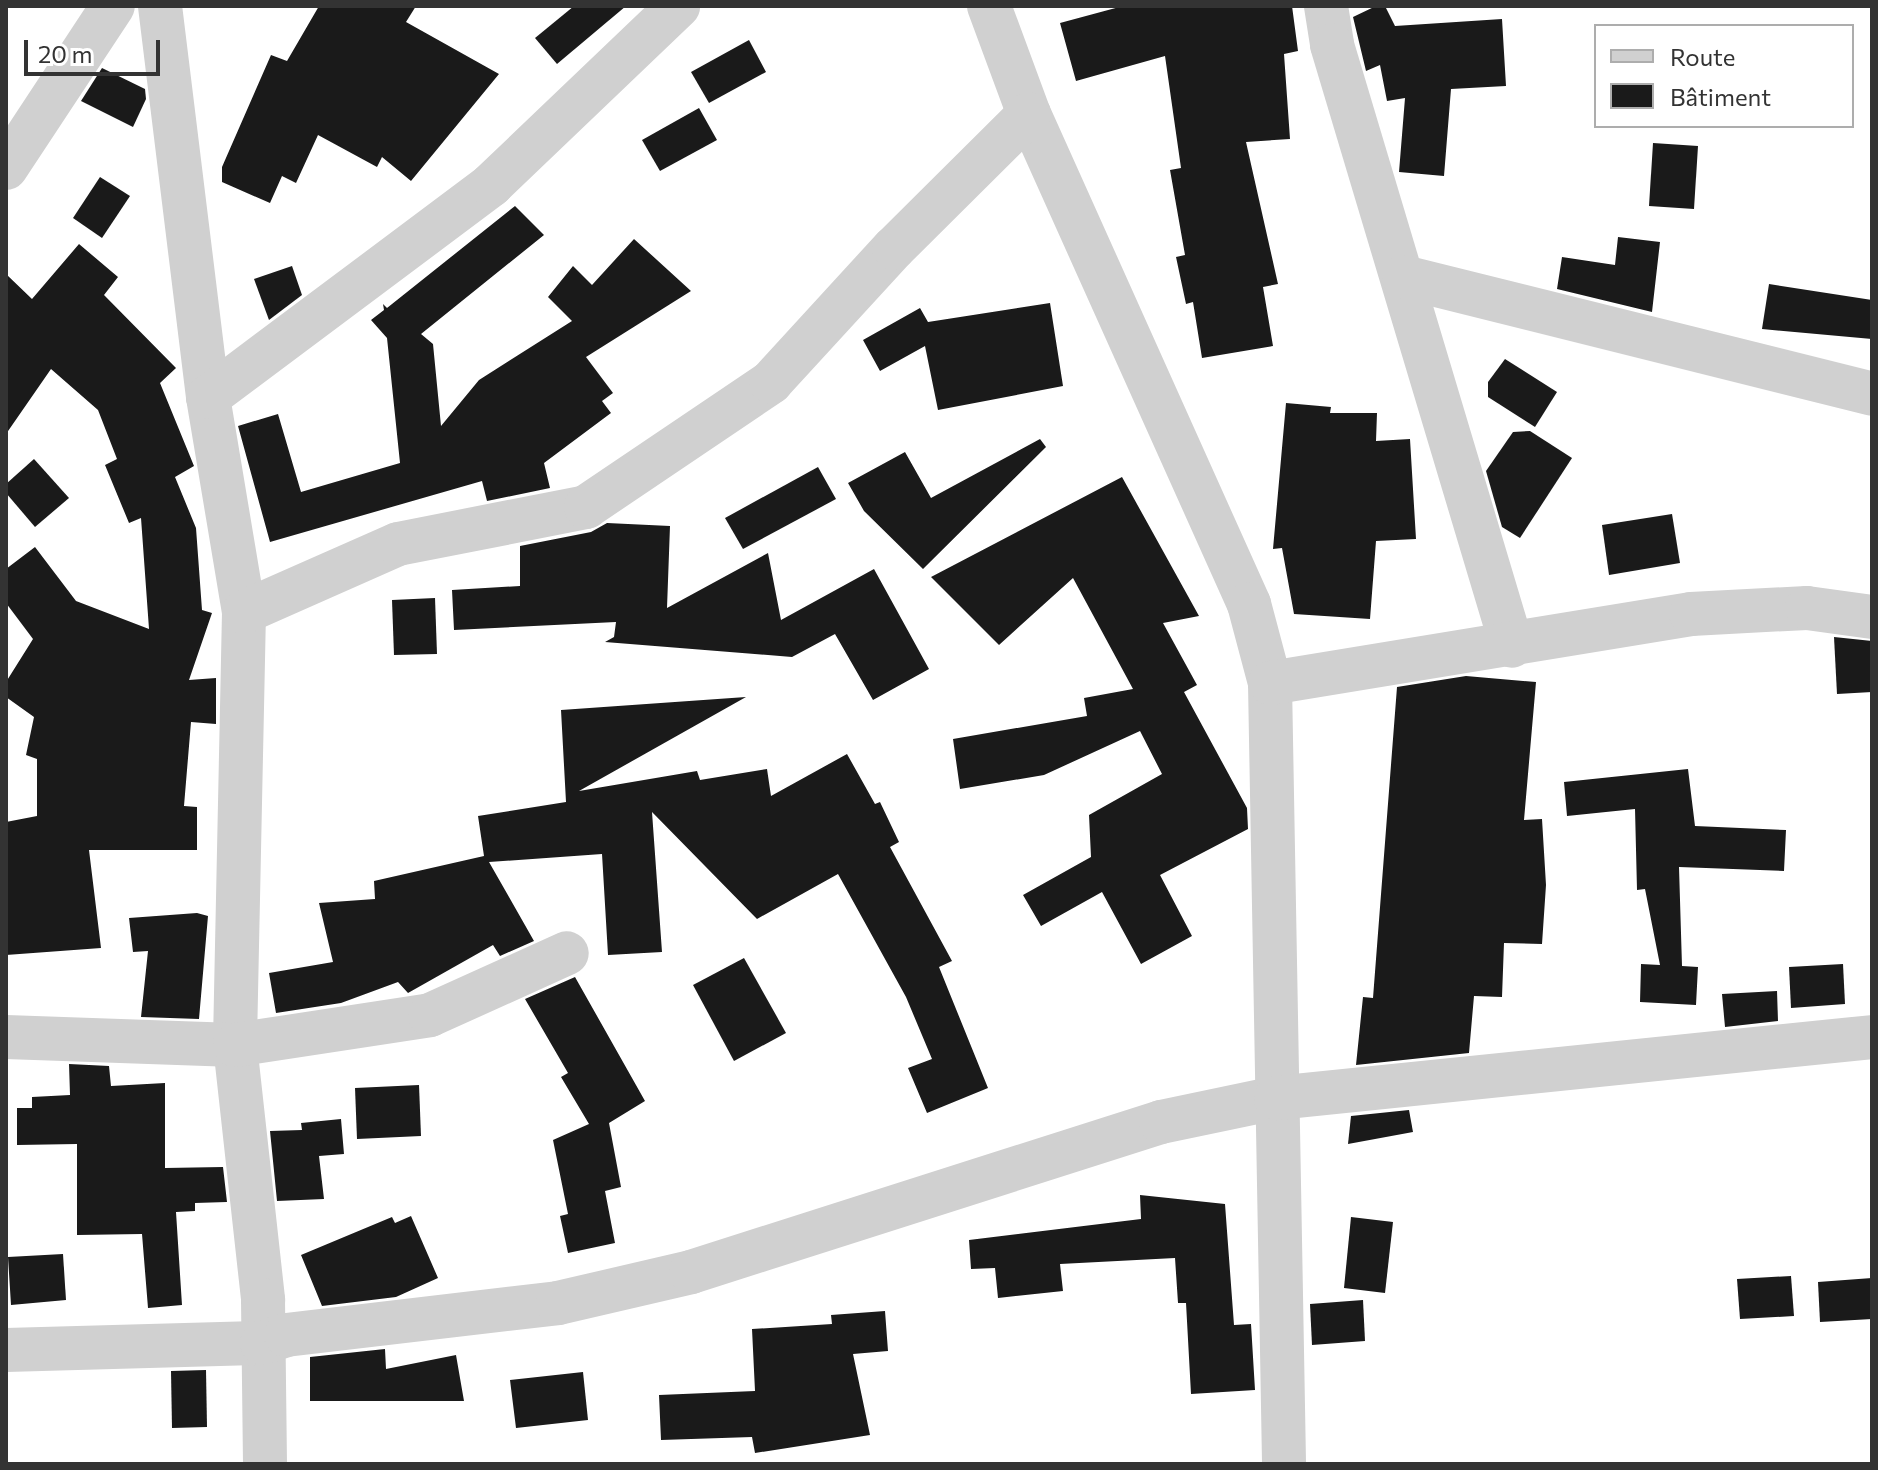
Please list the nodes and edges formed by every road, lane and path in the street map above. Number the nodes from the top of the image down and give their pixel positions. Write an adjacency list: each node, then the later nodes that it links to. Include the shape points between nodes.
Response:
1 (113, 6): 7 (street)
2 (160, 6): 10 (street)
3 (678, 6): 10 (street, via 491,185)
4 (989, 6): 6 (street)
5 (1326, 6): 8 (street, via 1332,45)
6 (1029, 114): 11 (street, via 894,248 771,382 586,507 398,544); 14 (street, via 1249,604)
7 (6, 168)
8 (1404, 277): 9 (street); 13 (street)
9 (1872, 394)
10 (208, 397): 11 (street)
11 (244, 612): 18 (street)
12 (1872, 617): 13 (street, via 1807,608 1691,614)
13 (1512, 646): 14 (street)
14 (1270, 683): 19 (street)
15 (567, 953): 18 (street, via 430,1015)
16 (6, 1037): 18 (street)
17 (1872, 1037): 19 (street)
18 (235, 1045): 20 (street, via 263,1300)
19 (1276, 1098): 20 (street, via 1161,1122 1036,1158 691,1272 558,1303 286,1335); 23 (street)
20 (262, 1343): 21 (street); 22 (street)
21 (6, 1350)
22 (265, 1464)
23 (1284, 1464)

